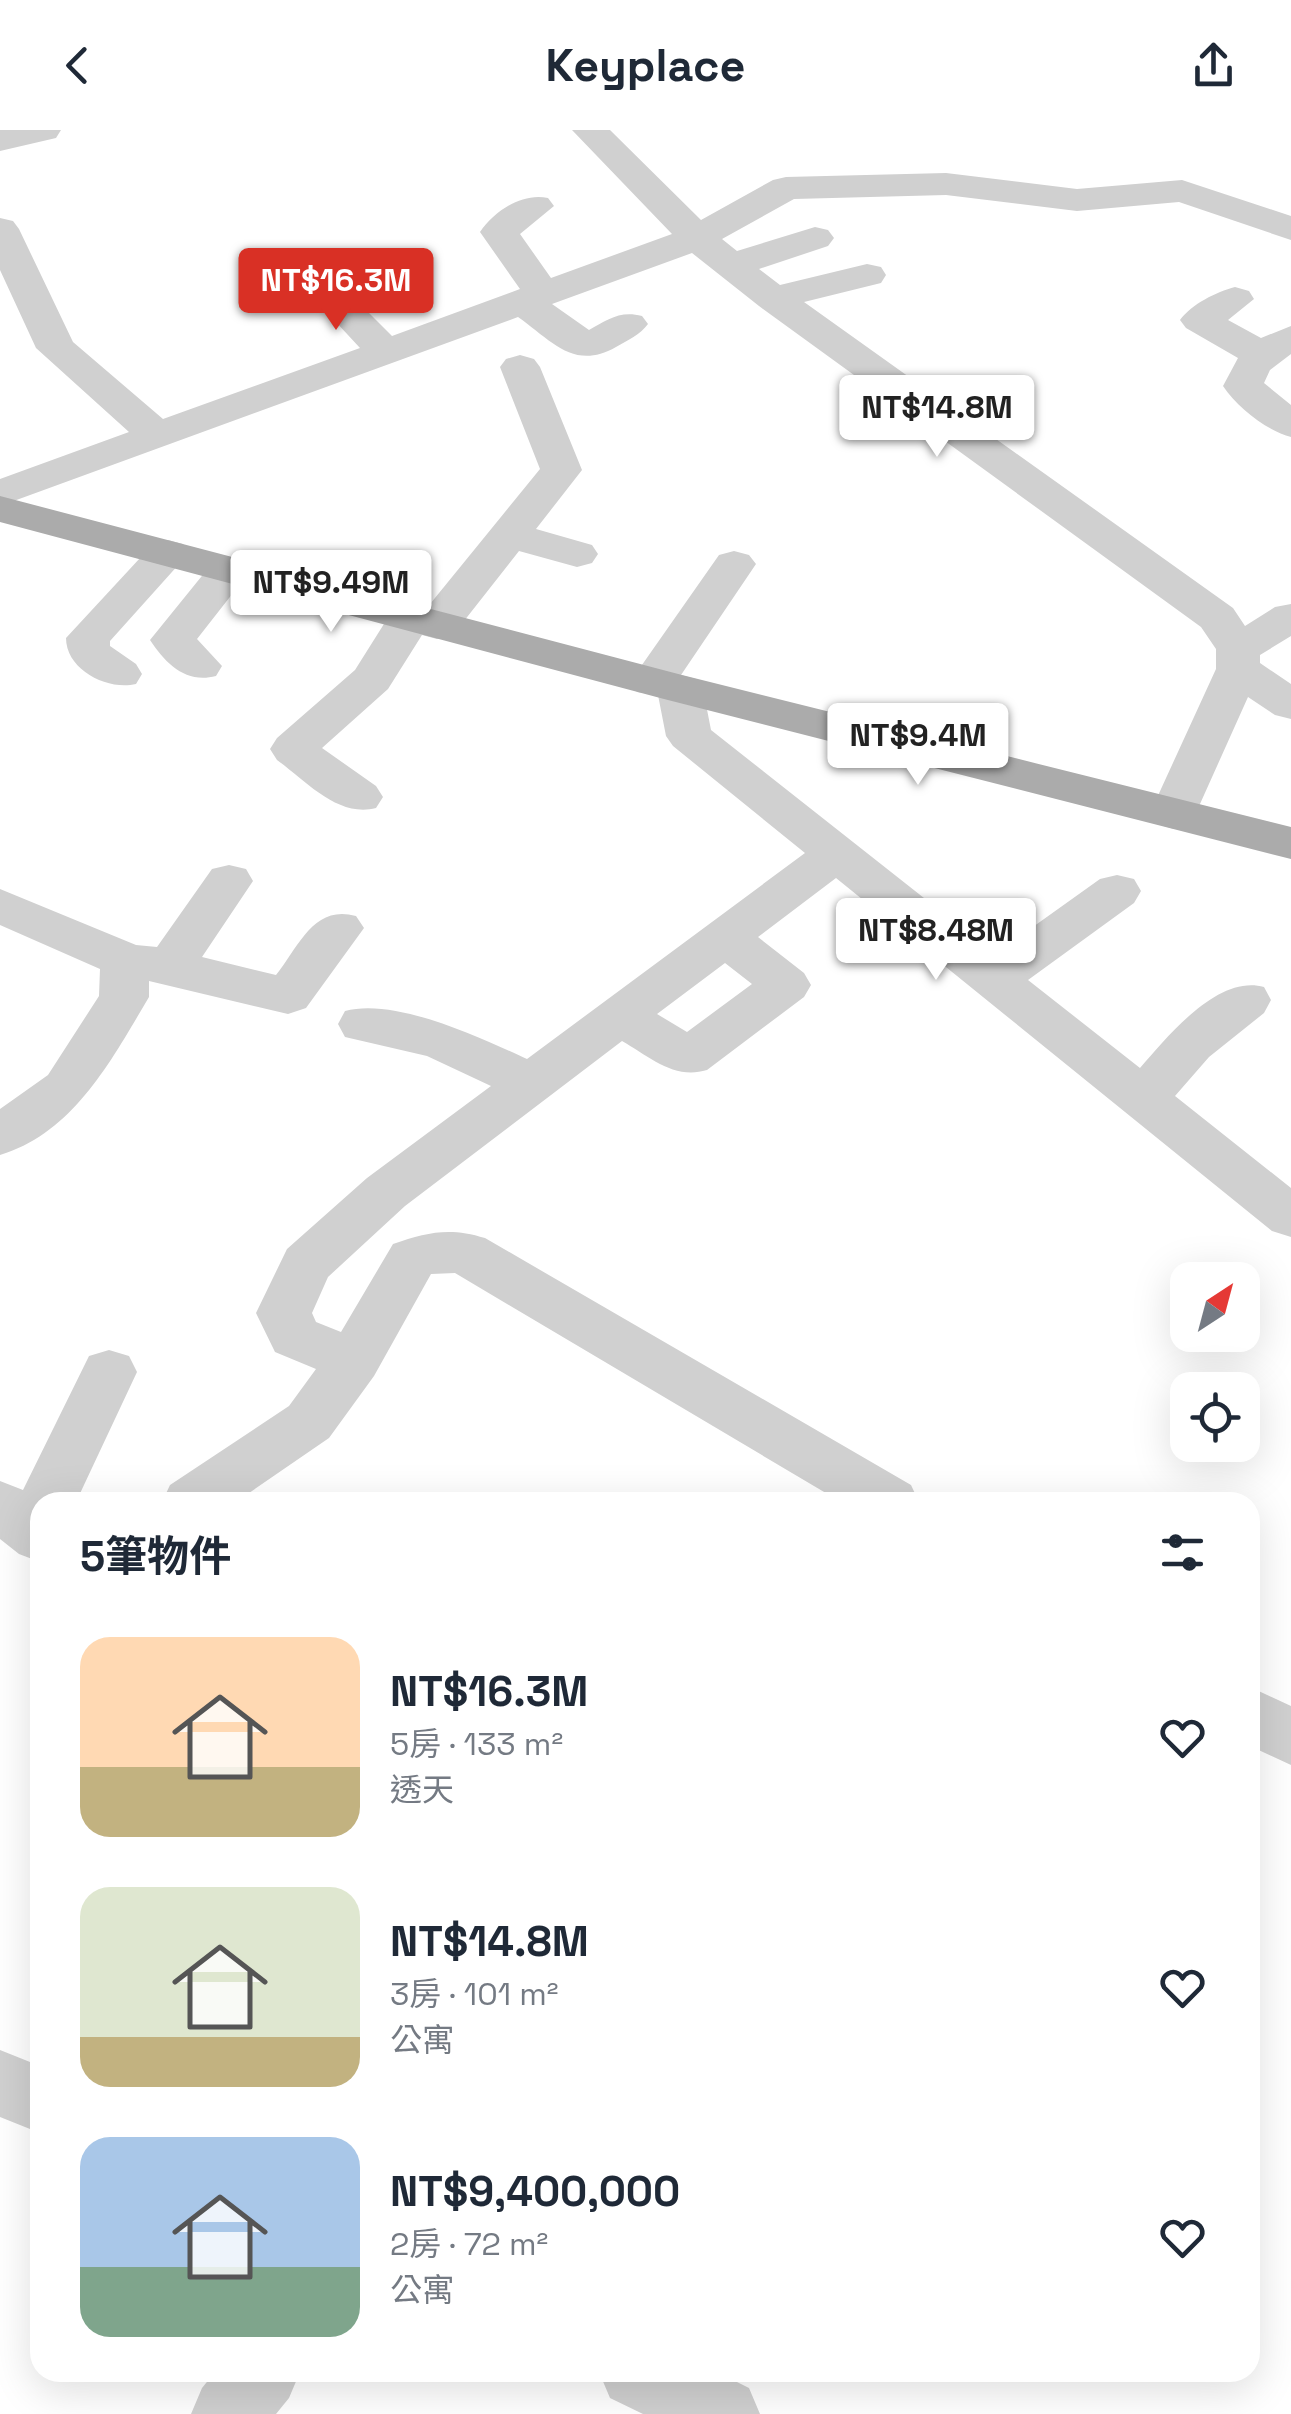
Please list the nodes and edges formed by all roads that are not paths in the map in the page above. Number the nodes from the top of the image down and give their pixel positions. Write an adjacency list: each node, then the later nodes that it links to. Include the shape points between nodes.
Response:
1 (43, 130): 3 (street)
2 (590, 130): 7 (street)
3 (0, 140)
4 (534, 206): 12 (street, via 498,232)
5 (0, 229): 20 (street, via 56,348)
6 (1291, 229): 7 (street, via 1182,190 1076,200 946,184 786,188)
7 (697, 238): 9 (street); 12 (street)
8 (815, 238): 9 (street)
9 (732, 266): 13 (street)
10 (867, 276): 13 (street)
11 (348, 282): 17 (street, via 341,307)
12 (533, 298): 15 (street, via 586,348); 17 (street)
13 (773, 298): 30 (street, via 1217,618)
14 (1235, 299): 16 (street, via 1200,320)
15 (628, 324)
16 (1276, 346): 19 (street, via 1248,368 1243,386)
17 (386, 352): 20 (street)
18 (520, 367): 23 (street, via 561,470)
19 (1291, 424)
20 (158, 435): 21 (street)
21 (0, 493)
22 (0, 509): 24 (main road)
23 (509, 535): 25 (street); 29 (street)
24 (168, 554): 27 (main road); 32 (street, via 88,638 88,651)
25 (577, 554)
26 (734, 564): 33 (street)
27 (229, 570): 29 (main road); 31 (street, via 172,640)
28 (1291, 617): 30 (street)
29 (424, 622): 33 (main road); 35 (street, via 293,749)
30 (1238, 659): 34 (street); 36 (street)
31 (200, 666)
32 (120, 674)
33 (666, 685): 36 (main road); 38 (street, via 689,736)
34 (1291, 705)
35 (359, 797)
36 (1174, 814): 37 (main road)
37 (1291, 843)
38 (837, 853): 43 (street); 45 (street)
39 (229, 881): 44 (street)
40 (1117, 892): 45 (street)
41 (0, 906): 44 (street)
42 (339, 928): 44 (street, via 288,996)
43 (725, 937): 47 (street); 47 (street, via 786,985 689,1057)
44 (148, 963): 51 (street, via 66,1088)
45 (994, 979): 50 (street)
46 (1246, 1000): 50 (street, via 1191,1044)
47 (620, 1016): 49 (street)
48 (363, 1024): 49 (street, via 440,1041)
49 (531, 1083): 53 (street, via 386,1192 306,1264 284,1313 295,1337)
50 (1142, 1098): 52 (street)
51 (0, 1136)
52 (1279, 1190)
53 (354, 1360): 56 (street, via 309,1422); 57 (street, via 412,1259 438,1250 466,1252)
54 (109, 1372): 55 (street)
55 (46, 1492)
56 (206, 1492)
57 (873, 1492)
58 (1260, 1720): 59 (street)
59 (1291, 1738)
60 (0, 2083): 61 (street)
61 (30, 2096)
62 (255, 2382): 64 (street)
63 (656, 2382): 65 (street)
64 (228, 2414)
65 (722, 2414)

